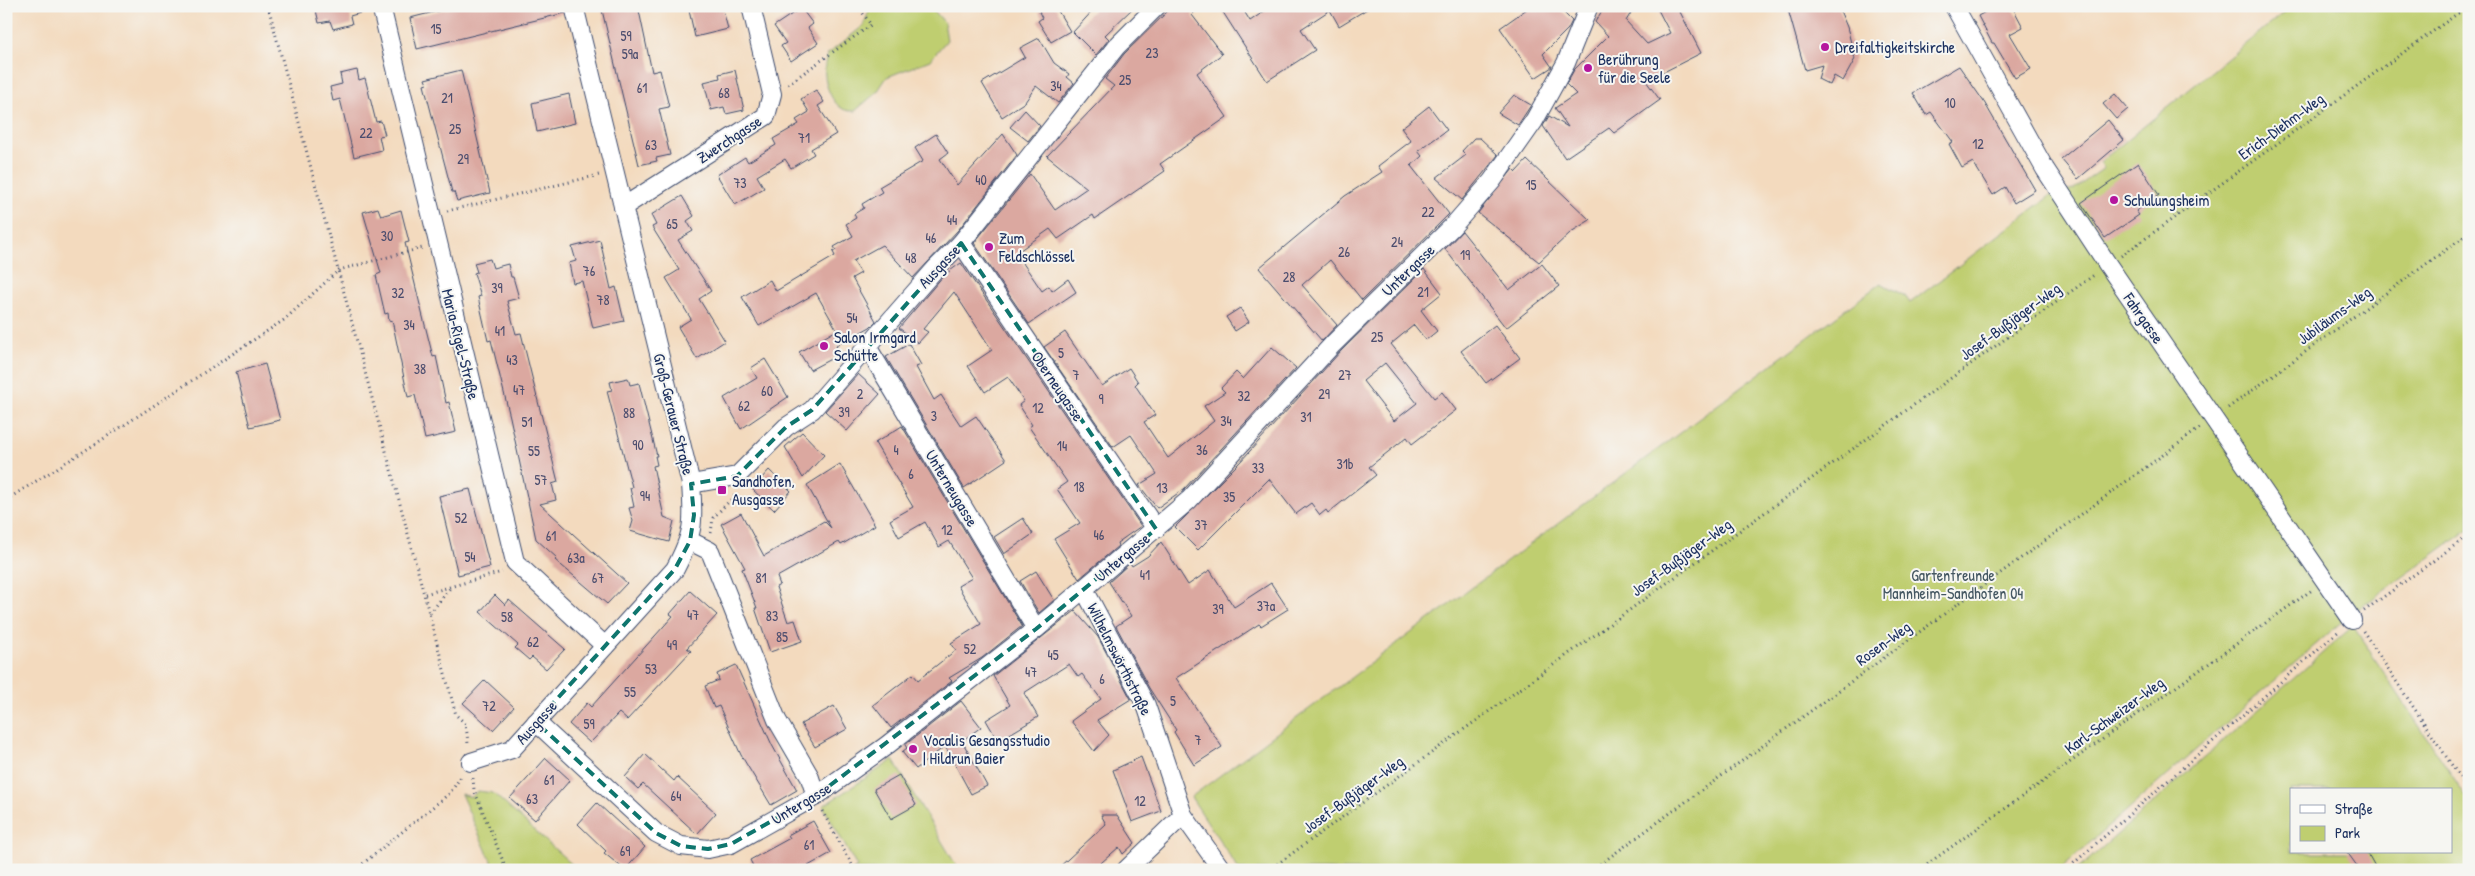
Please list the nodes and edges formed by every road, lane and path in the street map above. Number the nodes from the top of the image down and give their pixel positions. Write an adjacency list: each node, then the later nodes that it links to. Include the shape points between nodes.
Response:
1 (268, 6): 18 (path)
2 (381, 6): 13 (street, Maria-Rigel-Straße)
3 (574, 6): 11 (street, Groß-Gerauer Straße)
4 (751, 6): 10 (street)
5 (858, 6): 10 (path, via 870,25 825,60)
6 (1157, 6): 15 (street, Ausgasse, via 1116,47)
7 (1589, 6): 24 (street, Untergasse, via 1566,63 1534,121 1492,181 1452,227 1333,344 1189,500)
8 (1954, 6): 17 (street, Fahrgasse, via 2045,169)
9 (2468, 6): 17 (path, Erich-Diehm-Weg)
10 (772, 94): 12 (street, Zwerchgasse, via 766,116)
11 (614, 172): 12 (street, Groß-Gerauer Straße); 13 (path)
12 (623, 207): 22 (street, Groß-Gerauer Straße)
13 (430, 215): 16 (street, Maria-Rigel-Straße)
14 (2469, 233): 20 (path, Jubiläums-Weg)
15 (961, 243): 19 (street, Ausgasse); 24 (street, Oberneugasse)
16 (437, 244): 18 (path); 28 (street, Maria-Rigel-Straße)
17 (2108, 265): 20 (street, Fahrgasse); 47 (path, Josef-Bußjäger-Weg)
18 (339, 270): 23 (path, via 284,320); 32 (path)
19 (868, 348): 21 (street, Ausgasse, via 812,410 786,427); 35 (street, Unterneugasse)
20 (2214, 418): 29 (street, Fahrgasse); 48 (path, Rosen-Weg)
21 (737, 476): 22 (street); 27 (path, via 736,493 713,518)
22 (691, 484): 26 (street, Groß-Gerauer Straße, via 694,515)
23 (6, 500)
24 (1156, 529): 31 (street, Untergasse)
25 (2469, 535): 34 (path)
26 (690, 541): 27 (street); 36 (street, Ausgasse, via 675,569)
27 (710, 551): 40 (street, via 777,720 809,775)
28 (515, 562): 30 (path, via 501,573); 36 (street)
29 (2323, 581): 34 (street, Fahrgasse); 49 (path, Karl-Schweizer-Weg)
30 (451, 587): 32 (path); 33 (path)
31 (1084, 589): 35 (street, Untergasse); 41 (street, Wilhelmswörthstraße, via 1146,705)
32 (425, 594): 33 (path)
33 (430, 613): 38 (path, via 456,715 466,724)
34 (2352, 620): 39 (path, via 2360,627); 50 (path)
35 (1036, 628): 40 (street, Untergasse, via 886,746)
36 (605, 646): 37 (street, Ausgasse)
37 (536, 722): 38 (street, Ausgasse, via 512,749); 40 (street, Untergasse, via 656,833 681,846 708,849 731,844)
38 (471, 762): 42 (path, via 450,793); 43 (path, via 474,790 505,866)
39 (2469, 791)
40 (816, 796): 44 (path)
41 (1183, 815): 45 (street); 46 (street, Wilhelmswörthstraße)
42 (355, 870)
43 (510, 870)
44 (855, 870)
45 (1126, 870)
46 (1222, 870)
47 (1269, 870)
48 (1592, 870)
49 (1919, 870)
50 (2066, 870)

